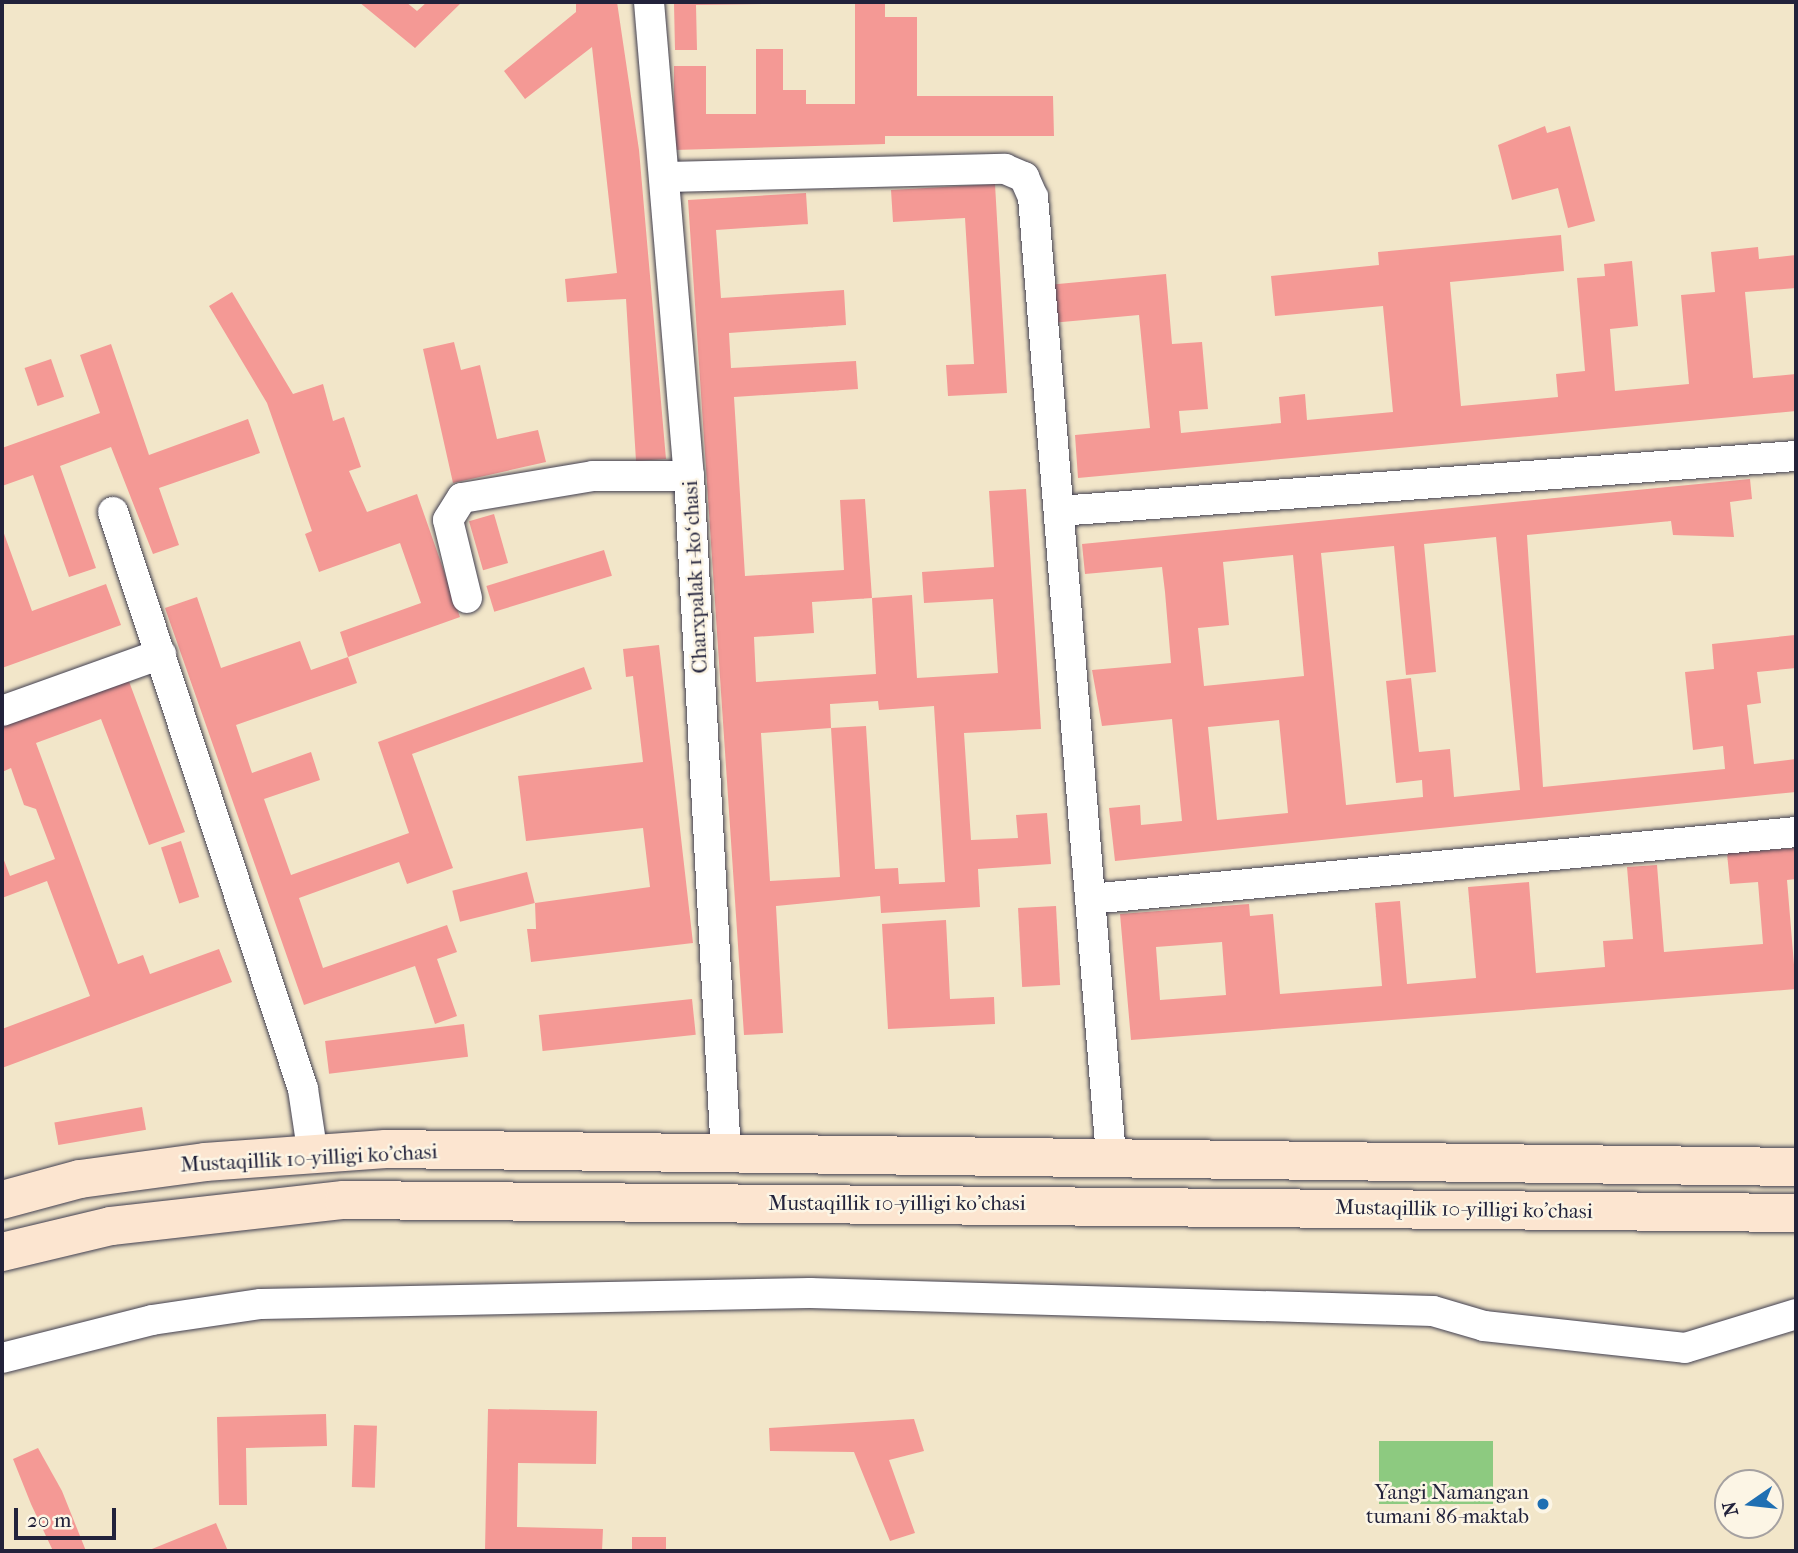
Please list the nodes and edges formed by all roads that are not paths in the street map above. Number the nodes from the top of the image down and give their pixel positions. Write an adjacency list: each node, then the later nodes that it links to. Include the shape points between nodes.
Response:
1 (649, 2): 2 (street, Charxpalak 1-koʻchasi)
2 (667, 177): 4 (street, Charxpalak 1-koʻchasi); 5 (street, via 1005,169 1024,177 1033,197)
3 (1796, 457): 5 (street)
4 (689, 476): 7 (street, via 593,476 462,498 448,520); 12 (street, Charxpalak 1-koʻchasi)
5 (1059, 511): 11 (street)
6 (113, 512): 8 (street)
7 (467, 598)
8 (161, 654): 9 (street); 14 (street, via 303,1089)
9 (2, 710)
10 (1796, 832): 11 (street)
11 (1090, 899): 13 (street)
12 (726, 1154): 13 (main road, Mustaqillik 10-yilligi ko'chasi); 14 (main road, Mustaqillik 10-yilligi ko'chasi, via 386,1149)
13 (1111, 1155): 15 (main road, Mustaqillik 10-yilligi ko'chasi)
14 (313, 1156): 16 (main road, Mustaqillik 10-yilligi ko'chasi, via 80,1179)
15 (1796, 1167)
16 (2, 1200)
17 (1796, 1213): 18 (main road, Mustaqillik 10-yilligi ko'chasi, via 344,1199 111,1226)
18 (2, 1252)
19 (1796, 1313): 20 (street, via 1685,1348 1484,1326 1433,1311 810,1293 302,1303 152,1320)
20 (2, 1358)

